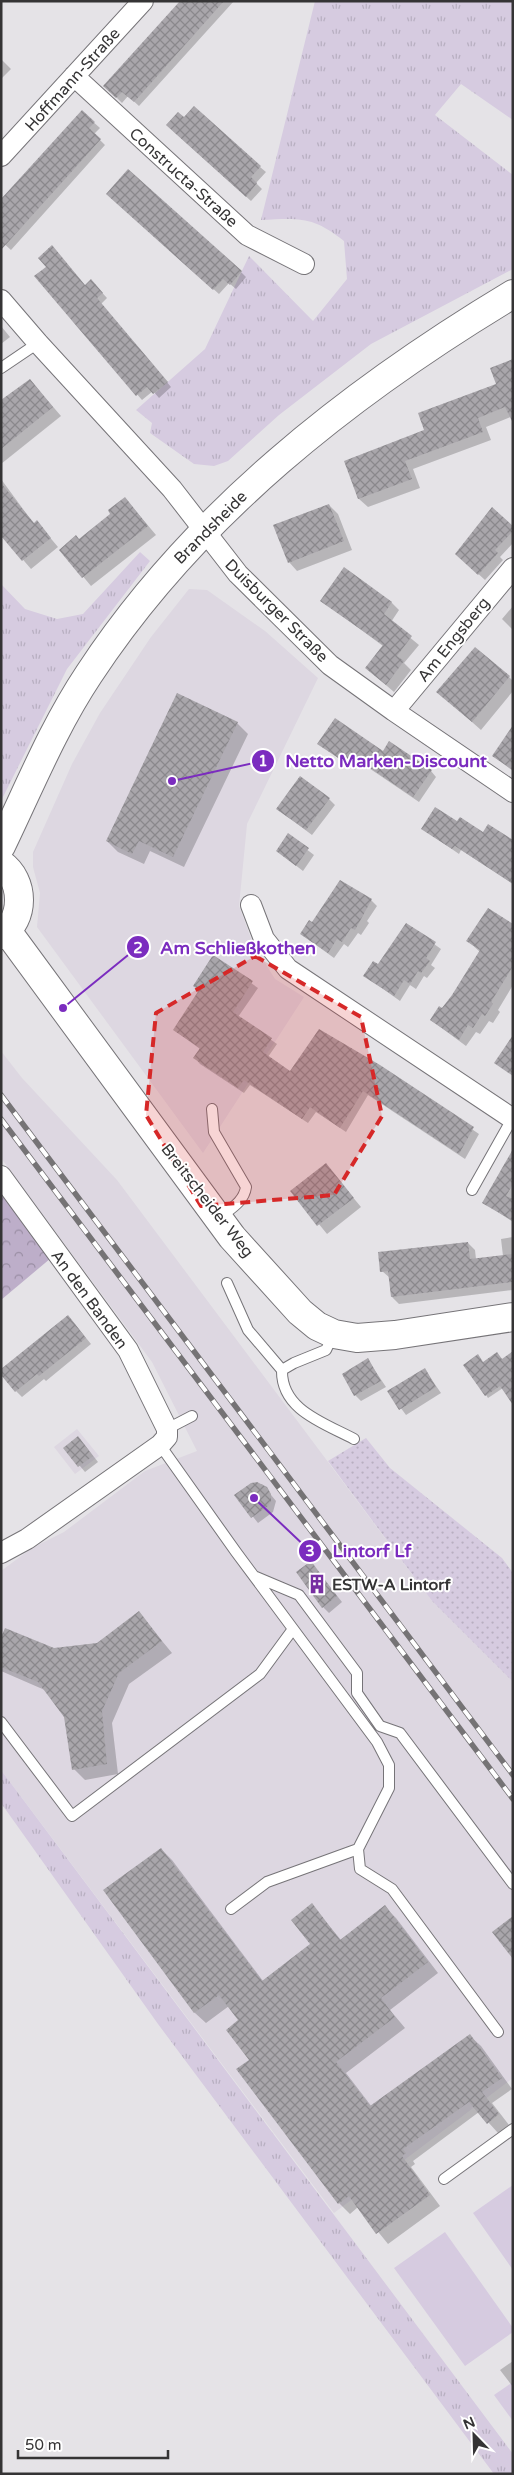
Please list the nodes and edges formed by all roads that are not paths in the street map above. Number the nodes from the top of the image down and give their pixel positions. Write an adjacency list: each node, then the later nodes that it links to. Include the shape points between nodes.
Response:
1 (143, 1): 2 (street, Hoffmann-Straße)
2 (74, 76): 3 (street, Hoffmann-Straße); 4 (street, Constructa-Straße, via 247,234)
3 (1, 156)
4 (304, 264)
5 (513, 294): 9 (main road, Brandsheide, via 464,323 325,424 252,484)
6 (1, 300): 7 (street, Duisburger Straße)
7 (38, 343): 8 (lane); 9 (street, Duisburger Straße, via 136,448)
8 (1, 368)
9 (205, 529): 11 (street, Duisburger Straße, via 238,574 337,671); 13 (main road, Brandsheide, via 118,631 88,675 58,724)
10 (513, 568): 11 (street, Am Engsberg)
11 (394, 711): 12 (street, Duisburger Straße)
12 (513, 792)
13 (1, 846)
14 (1, 864): 16 (main road, via 14,878 19,891 16,919)
15 (251, 905): 18 (street, via 264,939 288,970)
16 (4, 933): 21 (main road, Breitscheider Weg)
17 (212, 1109): 21 (lane, via 214,1132 246,1187 240,1201)
18 (512, 1119): 20 (lane)
19 (1, 1176): 27 (street, An den Banden, via 128,1350)
20 (472, 1190)
21 (219, 1218): 24 (main road, Breitscheider Weg, via 300,1312 317,1326)
22 (227, 1283): 25 (lane, via 248,1330)
23 (513, 1317): 24 (main road, Breitscheider Weg, via 395,1335 357,1338)
24 (334, 1334): 25 (lane, via 326,1350)
25 (282, 1370): 28 (lane, via 282,1384 296,1408)
26 (192, 1416): 27 (lane)
27 (163, 1437): 29 (street, via 27,1539); 30 (lane)
28 (354, 1439)
29 (1, 1553)
30 (254, 1576): 31 (lane); 34 (lane, via 299,1595 357,1673 357,1693 380,1726 400,1733)
31 (293, 1630): 32 (lane, via 260,1674 72,1816); 33 (lane, via 377,1742 389,1765 389,1788)
32 (1, 1722)
33 (358, 1849): 35 (lane, via 267,1882); 36 (lane, via 360,1870 392,1890)
34 (513, 1884)
35 (231, 1909)
36 (498, 2032)
37 (513, 2129): 38 (lane)
38 (444, 2179)

